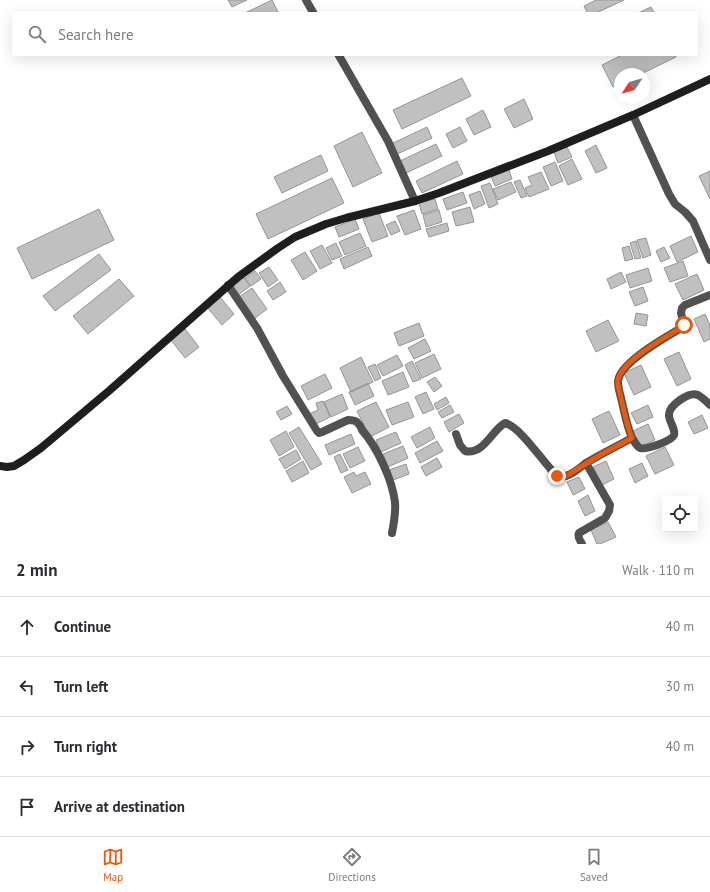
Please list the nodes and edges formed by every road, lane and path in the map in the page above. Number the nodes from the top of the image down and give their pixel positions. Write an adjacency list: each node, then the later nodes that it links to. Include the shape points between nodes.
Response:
1 (306, 0): 2 (street)
2 (313, 12)
3 (339, 56): 6 (street, via 388,141)
4 (710, 79): 5 (street)
5 (633, 115): 6 (street, via 548,151); 7 (street, via 669,194 675,204 693,221)
6 (415, 201): 8 (street, via 326,224 296,237)
7 (710, 260)
8 (228, 285): 14 (street, via 41,448 14,466); 15 (street, via 317,431 319,433 352,420 357,422 370,439 385,468 395,502)
9 (710, 295): 12 (street, via 685,304 681,313 684,325 644,351 620,375 618,382)
10 (710, 406): 12 (street, via 698,395 680,399 669,413 674,433 670,440 641,448)
11 (456, 434): 13 (street, via 465,451 476,451 501,425 510,424 557,476 562,478)
12 (632, 438): 13 (street)
13 (586, 463): 16 (street, via 610,505 605,518 579,533 578,538)
14 (0, 466)
15 (392, 533)
16 (582, 544)

